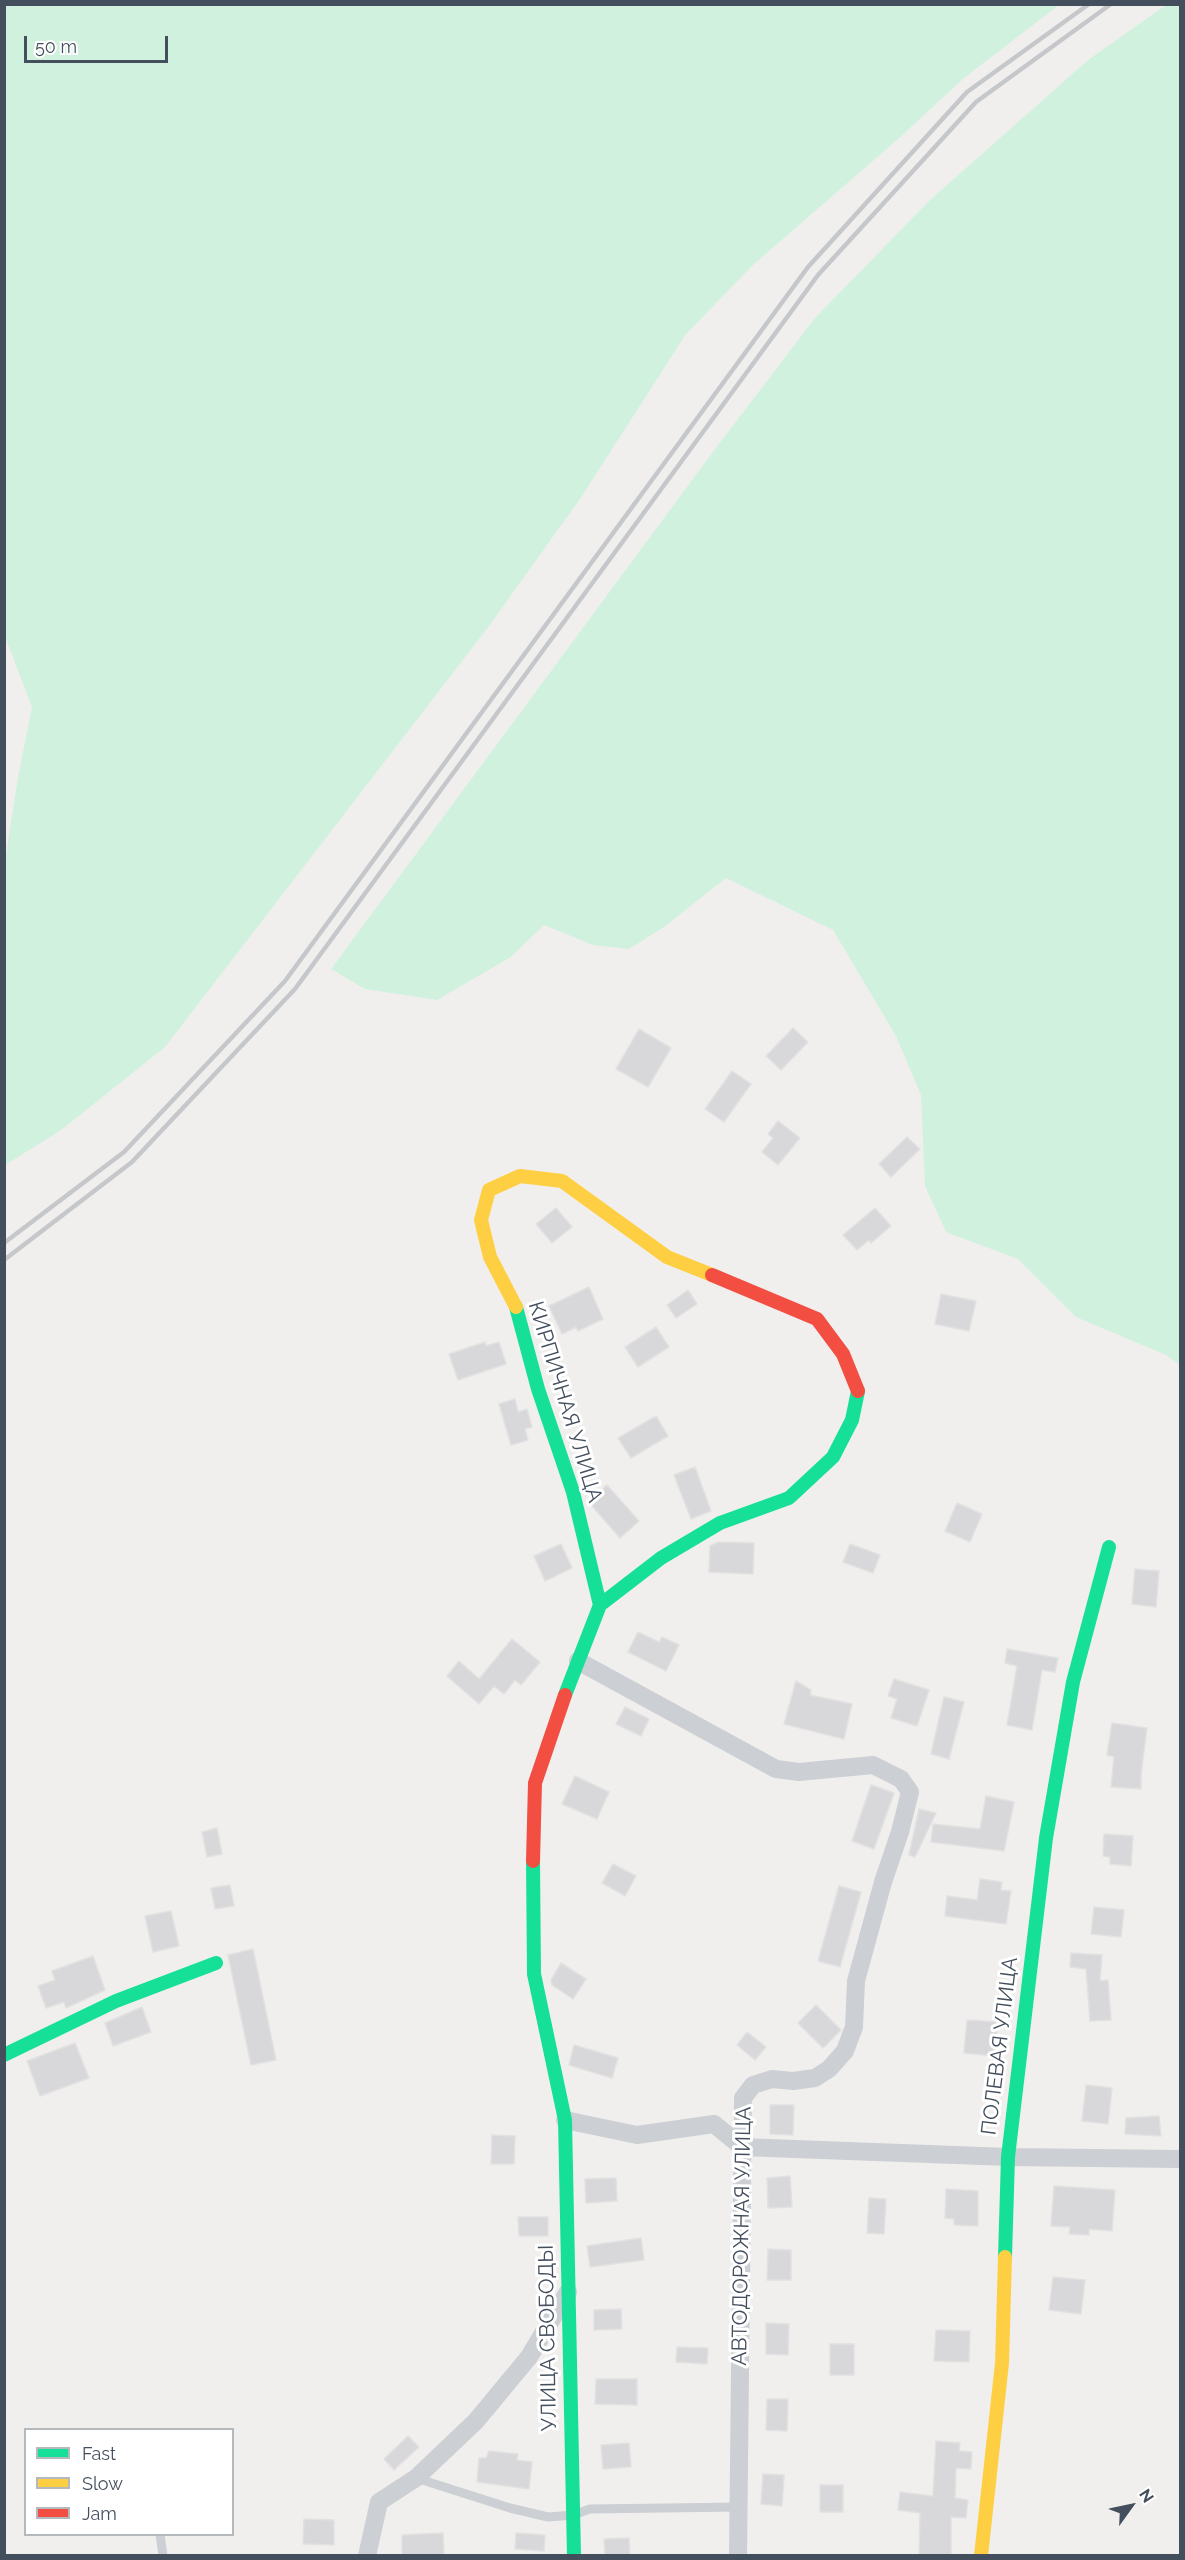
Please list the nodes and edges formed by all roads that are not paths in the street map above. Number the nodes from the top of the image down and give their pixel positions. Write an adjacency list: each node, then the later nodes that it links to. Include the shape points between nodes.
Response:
1 (1109, 1547): 8 (street, ПОЛЕВАЯ УЛИЦА, via 1073,1682 1046,1838)
2 (600, 1605): 2 (street, КИРПИЧНАЯ УЛИЦА, via 661,1558 720,1522 789,1498 833,1457 852,1420 858,1390 843,1354 817,1319 668,1257 562,1181 520,1176 489,1190 481,1220 490,1257 519,1312 538,1389 573,1492); 3 (street)
3 (578, 1661): 6 (street, via 535,1783 533,1837 534,1974); 7 (street, АВТОДОРОЖНАЯ УЛИЦА, via 776,1769 800,1772 873,1765 901,1779 910,1792 856,1981 854,2027 845,2051 815,2078 772,2079 753,2085 743,2098)
4 (216, 1963): 5 (street, via 116,2001)
5 (4, 2055)
6 (565, 2120): 7 (street, via 637,2135 714,2124); 10 (street, УЛИЦА СВОБОДЫ)
7 (742, 2147): 8 (street); 12 (street, АВТОДОРОЖНАЯ УЛИЦА)
8 (1008, 2157): 9 (street); 19 (street, ПОЛЕВАЯ УЛИЦА, via 1002,2363)
9 (1180, 2159)
10 (568, 2292): 11 (street, via 529,2357 476,2421); 13 (street, УЛИЦА СВОБОДЫ)
11 (416, 2478): 13 (lane, via 548,2517); 16 (street, via 379,2502)
12 (738, 2507): 13 (lane, via 590,2509); 18 (street, АВТОДОРОЖНАЯ УЛИЦА)
13 (573, 2515): 17 (street, УЛИЦА СВОБОДЫ)
14 (160, 2536): 15 (lane)
15 (163, 2556)
16 (367, 2556)
17 (574, 2556)
18 (738, 2556)
19 (981, 2556)

